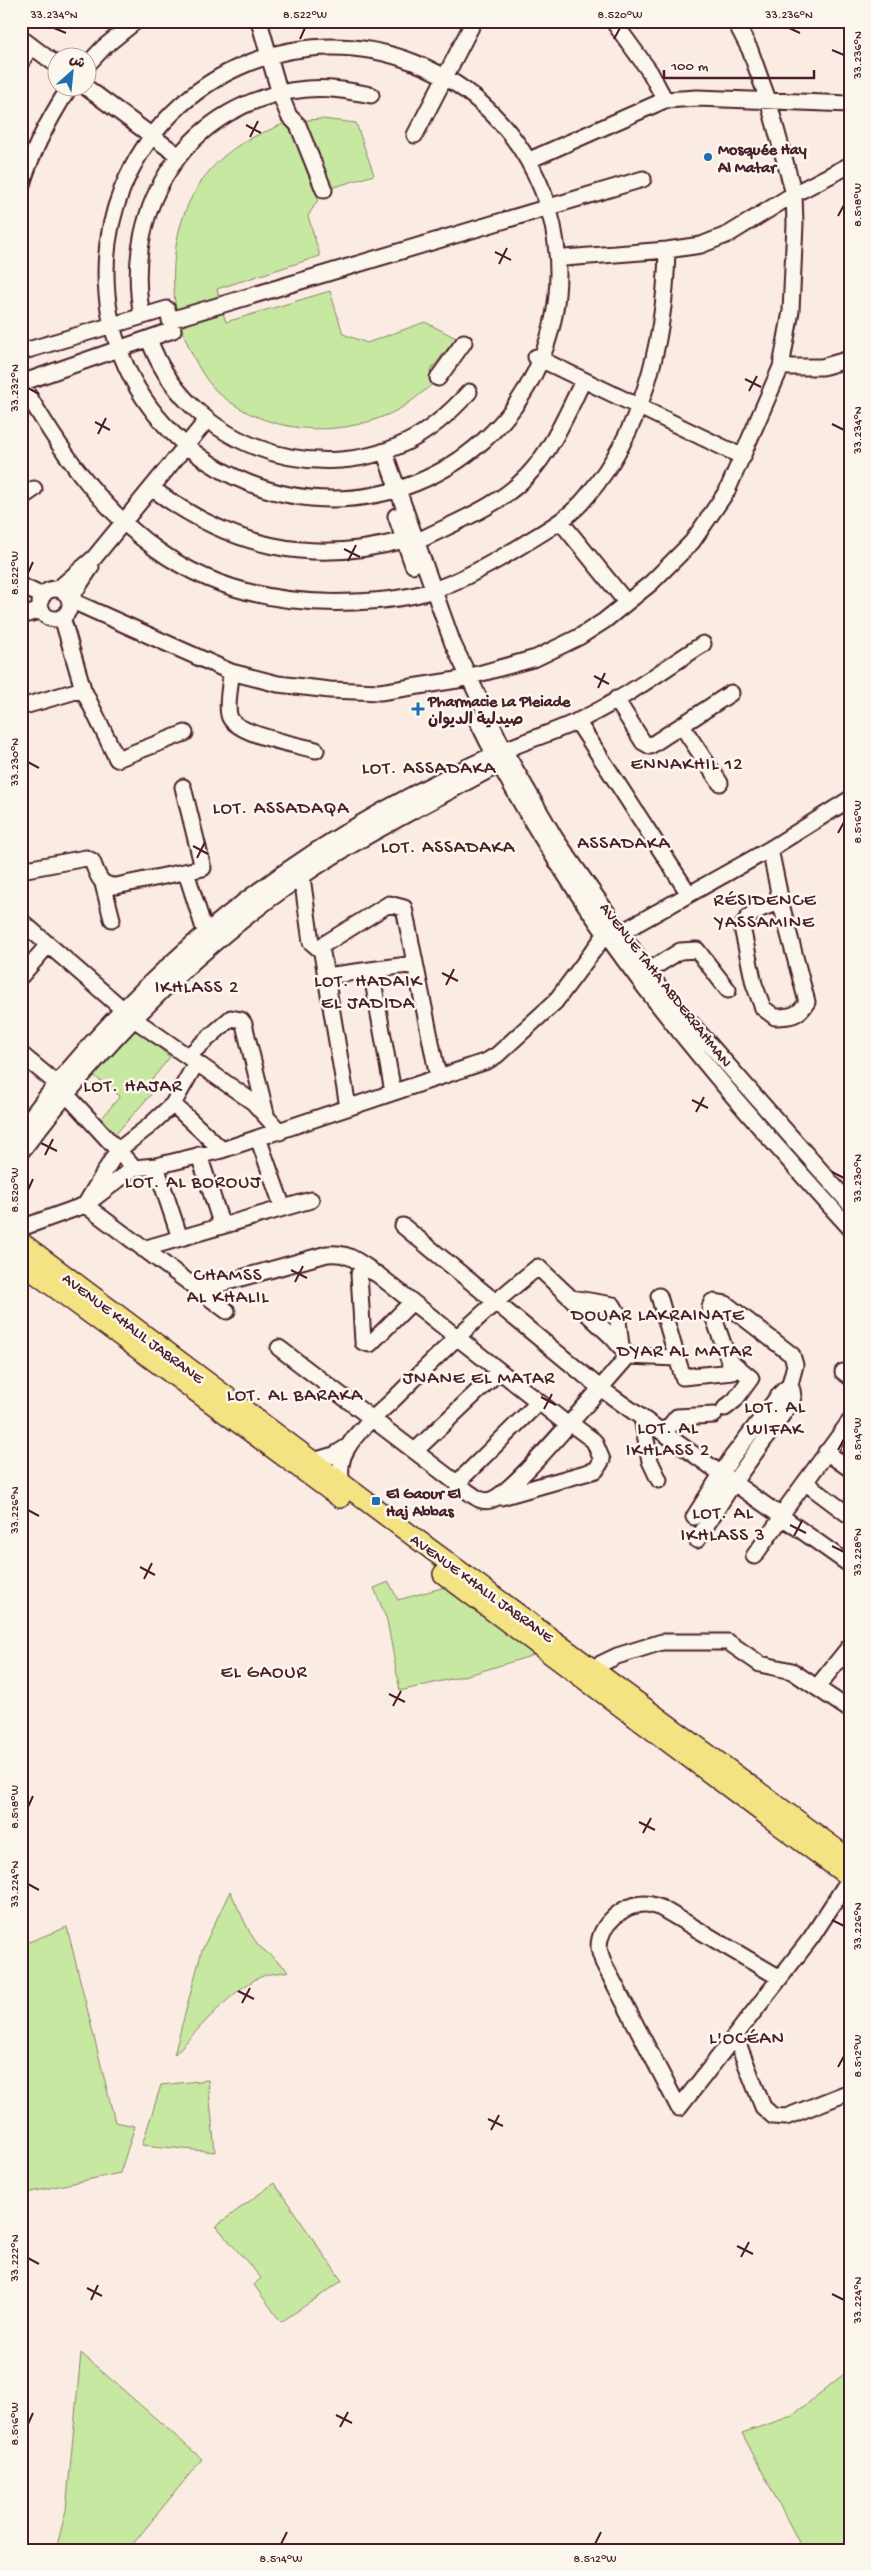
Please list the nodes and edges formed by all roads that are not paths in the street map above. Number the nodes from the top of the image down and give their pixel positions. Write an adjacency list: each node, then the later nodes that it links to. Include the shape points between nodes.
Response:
1 (136, 21): 7 (street)
2 (259, 21): 9 (street)
3 (474, 21): 11 (street)
4 (735, 21): 17 (street, via 750,50)
5 (614, 22): 16 (street, via 650,72)
6 (26, 42): 8 (street); 10 (street)
7 (98, 53)
8 (48, 58)
9 (270, 59): 11 (street, via 308,52 358,53 410,64); 12 (street); 20 (street, via 238,70 205,88 180,108)
10 (21, 62)
11 (445, 80): 19 (street); 22 (street, via 492,112)
12 (280, 94): 13 (street, via 308,89 340,89); 21 (street, via 248,104 223,118); 26 (street, via 289,116 298,125)
13 (371, 95)
14 (98, 96): 20 (street)
15 (63, 98): 25 (street, via 34,151)
16 (665, 100): 17 (street); 22 (street)
17 (768, 100): 18 (street); 27 (street)
18 (850, 104)
19 (415, 135)
20 (153, 137): 21 (street); 33 (street, via 124,187 111,227 105,269)
21 (180, 156): 31 (street, via 150,205 142,233 137,281)
22 (534, 158): 28 (street)
23 (848, 170): 27 (street)
24 (643, 179): 28 (street)
25 (21, 188)
26 (324, 190)
27 (794, 194): 29 (street, via 715,240); 40 (street, via 791,311)
28 (556, 204): 30 (street, via 562,226); 32 (street)
29 (667, 250): 30 (street); 45 (street, via 662,326)
30 (564, 258): 38 (street, via 558,306)
31 (142, 316): 32 (street, via 167,309); 33 (street)
32 (170, 320): 34 (street, via 173,330)
33 (108, 325): 36 (street); 37 (street)
34 (149, 339): 36 (street); 46 (street, via 166,374 184,398)
35 (464, 342): 41 (street)
36 (115, 351): 43 (street); 47 (street, via 125,379 139,401)
37 (21, 352)
38 (536, 357): 42 (street); 50 (street, via 518,394 488,432 448,464)
39 (850, 358): 40 (street, via 822,367)
40 (781, 367): 49 (street)
41 (438, 378)
42 (583, 381): 45 (street); 56 (street, via 545,454 527,476 505,496)
43 (21, 383): 55 (street, via 65,455)
44 (469, 392): 48 (street, via 434,425 407,442)
45 (640, 408): 49 (street); 54 (street, via 602,477)
46 (207, 420): 47 (street); 48 (street, via 252,446 287,457 347,460)
47 (185, 448): 50 (street, via 226,473 277,491 332,496); 52 (street)
48 (384, 451): 50 (street, AVENUE TAHA ABDERRAHMAN)
49 (742, 457): 60 (street, via 727,491 692,542)
50 (391, 487): 56 (street, AVENUE TAHA ABDERRAHMAN)
51 (34, 489): 53 (street)
52 (153, 489): 55 (street); 56 (street, via 198,520 228,534 274,547 341,550)
53 (21, 498)
54 (561, 522): 58 (street, via 501,558); 60 (street)
55 (125, 523): 58 (street, via 156,550 184,566 253,595 318,604 374,601); 59 (street)
56 (410, 541): 58 (street, AVENUE TAHA ABDERRAHMAN)
57 (21, 586): 61 (street)
58 (428, 592): 66 (street, AVENUE TAHA ABDERRAHMAN)
59 (66, 596): 61 (street, via 52,590); 63 (street, via 69,609); 65 (street)
60 (626, 602): 66 (street, via 604,622 536,658)
61 (42, 603): 62 (street); 63 (street, via 48,617)
62 (21, 616)
63 (62, 618): 67 (street)
64 (703, 644): 69 (street)
65 (231, 672): 66 (street, via 278,684 380,692); 74 (street, via 229,714 233,724 246,731)
66 (462, 679): 75 (street, AVENUE TAHA ABDERRAHMAN)
67 (83, 689): 70 (street); 73 (street, via 117,759)
68 (731, 693): 72 (street)
69 (616, 699): 71 (street); 72 (street, via 646,745 654,745)
70 (21, 707)
71 (577, 721): 75 (street); 84 (street)
72 (682, 726): 76 (street)
73 (185, 733)
74 (316, 750)
75 (502, 758): 82 (street); 86 (street, AVENUE TAHA ABDERRAHMAN); 91 (street, via 407,798 339,836 255,893)
76 (720, 783)
77 (183, 787): 81 (street, via 203,868)
78 (850, 799): 79 (street)
79 (770, 849): 84 (street); 85 (street)
80 (21, 870): 83 (street, via 86,858 92,861)
81 (186, 872): 83 (street, via 122,885); 91 (street)
82 (302, 876): 91 (street); 93 (street, via 311,942)
83 (103, 884): 87 (street)
84 (689, 894): 89 (street)
85 (781, 902): 85 (street, via 807,1002 794,1016 775,1018 763,1008 754,984 742,927 747,917 759,908)
86 (597, 911): 89 (street, AVENUE TAHA ABDERRAHMAN); 90 (street, AVENUE TAHA ABDERRAHMAN)
87 (112, 920)
88 (21, 921): 92 (street)
89 (620, 932): 97 (street, AVENUE TAHA ABDERRAHMAN)
90 (605, 935): 105 (street, via 555,1002 497,1055); 128 (street, AVENUE TAHA ABDERRAHMAN, via 706,1065)
91 (208, 940): 101 (street); 102 (street)
92 (47, 946): 98 (street); 101 (street)
93 (320, 948): 94 (street); 95 (street, via 394,904 404,908 406,913); 99 (street)
94 (303, 957)
95 (415, 964): 96 (street); 105 (street)
96 (371, 970): 99 (street); 107 (street)
97 (648, 971): 100 (street, via 680,950 697,950); 122 (street, AVENUE TAHA ABDERRAHMAN, via 742,1084)
98 (21, 976)
99 (326, 976): 110 (street)
100 (728, 990)
101 (121, 1009): 102 (street); 106 (street)
102 (134, 1019): 104 (street); 108 (street)
103 (21, 1054): 106 (street)
104 (192, 1060): 109 (street); 111 (street, via 253,1102); 111 (street, via 231,1018 241,1020)
105 (438, 1077): 107 (street)
106 (56, 1083): 108 (street); 112 (street)
107 (393, 1092): 110 (street)
108 (66, 1096): 115 (street); 117 (street)
109 (173, 1104): 115 (street); 116 (street)
110 (348, 1107): 113 (street)
111 (266, 1115): 113 (street)
112 (21, 1130)
113 (280, 1132): 114 (street)
114 (258, 1138): 116 (street); 124 (street)
115 (117, 1150): 120 (street); 123 (street)
116 (222, 1150): 118 (street)
117 (21, 1152)
118 (199, 1155): 119 (street); 125 (street)
119 (156, 1166): 120 (street); 129 (street)
120 (134, 1168): 123 (street)
121 (310, 1200): 124 (street)
122 (850, 1204)
123 (85, 1206): 127 (street); 131 (street)
124 (283, 1208): 125 (street)
125 (222, 1226): 129 (street)
126 (403, 1226): 137 (street)
127 (21, 1228)
128 (850, 1228)
129 (180, 1238): 131 (street)
130 (21, 1242): 156 (main road, AVENUE KHALIL JABRANE)
131 (143, 1249): 134 (street)
132 (21, 1263): 171 (main road, AVENUE KHALIL JABRANE, via 398,1540)
133 (371, 1270): 134 (street, via 340,1252); 138 (street); 138 (street, via 362,1268 359,1274 365,1343 370,1344)
134 (198, 1290): 139 (street)
135 (659, 1296): 143 (street)
136 (571, 1298): 137 (street, via 538,1267); 142 (street); 142 (street, via 613,1305)
137 (496, 1300): 140 (street); 146 (street)
138 (412, 1303): 140 (street)
139 (227, 1311)
140 (456, 1338): 145 (street); 149 (street)
141 (279, 1348): 149 (street)
142 (624, 1351): 143 (street); 146 (street)
143 (676, 1358): 144 (street, via 683,1377 733,1372)
144 (729, 1360): 152 (street, via 751,1378 735,1400 720,1412 677,1417); 158 (street, via 711,1310 712,1302 726,1304 792,1355 795,1365 789,1388 780,1394)
145 (498, 1372): 147 (street); 154 (street)
146 (600, 1388): 148 (street); 150 (street)
147 (538, 1402): 150 (street); 161 (street)
148 (642, 1418): 152 (street); 159 (street, via 648,1451)
149 (374, 1419): 153 (street); 154 (street)
150 (569, 1424): 163 (street, via 512,1485); 163 (street, via 594,1442 602,1460 596,1470)
151 (849, 1424): 155 (street)
152 (664, 1433): 158 (street)
153 (347, 1447): 156 (street); 160 (street, via 341,1464)
154 (415, 1451): 161 (street)
155 (826, 1452): 157 (street); 162 (street)
156 (313, 1462): 160 (main road, AVENUE KHALIL JABRANE)
157 (850, 1469)
158 (728, 1478): 164 (street); 166 (street); 167 (street)
159 (659, 1480)
160 (342, 1483): 171 (main road, AVENUE KHALIL JABRANE)
161 (456, 1483): 163 (street, via 481,1500)
162 (806, 1483): 164 (street); 165 (street)
163 (495, 1498)
164 (782, 1515): 168 (street); 169 (street)
165 (850, 1516)
166 (694, 1517)
167 (698, 1540)
168 (754, 1556)
169 (850, 1565)
170 (850, 1646): 172 (street)
171 (581, 1666): 172 (street, via 662,1642 717,1641 734,1644 760,1664 792,1671); 174 (main road, AVENUE KHALIL JABRANE); 175 (main road, AVENUE KHALIL JABRANE)
172 (817, 1687): 173 (street)
173 (849, 1708)
174 (850, 1859)
175 (850, 1878): 176 (street)
176 (780, 1978): 177 (street); 177 (street, via 661,1908 646,1904 631,1907 607,1923 599,1948 603,1962 679,2108)
177 (735, 2036): 178 (street, via 762,2107 773,2116 786,2117)
178 (847, 2093)

